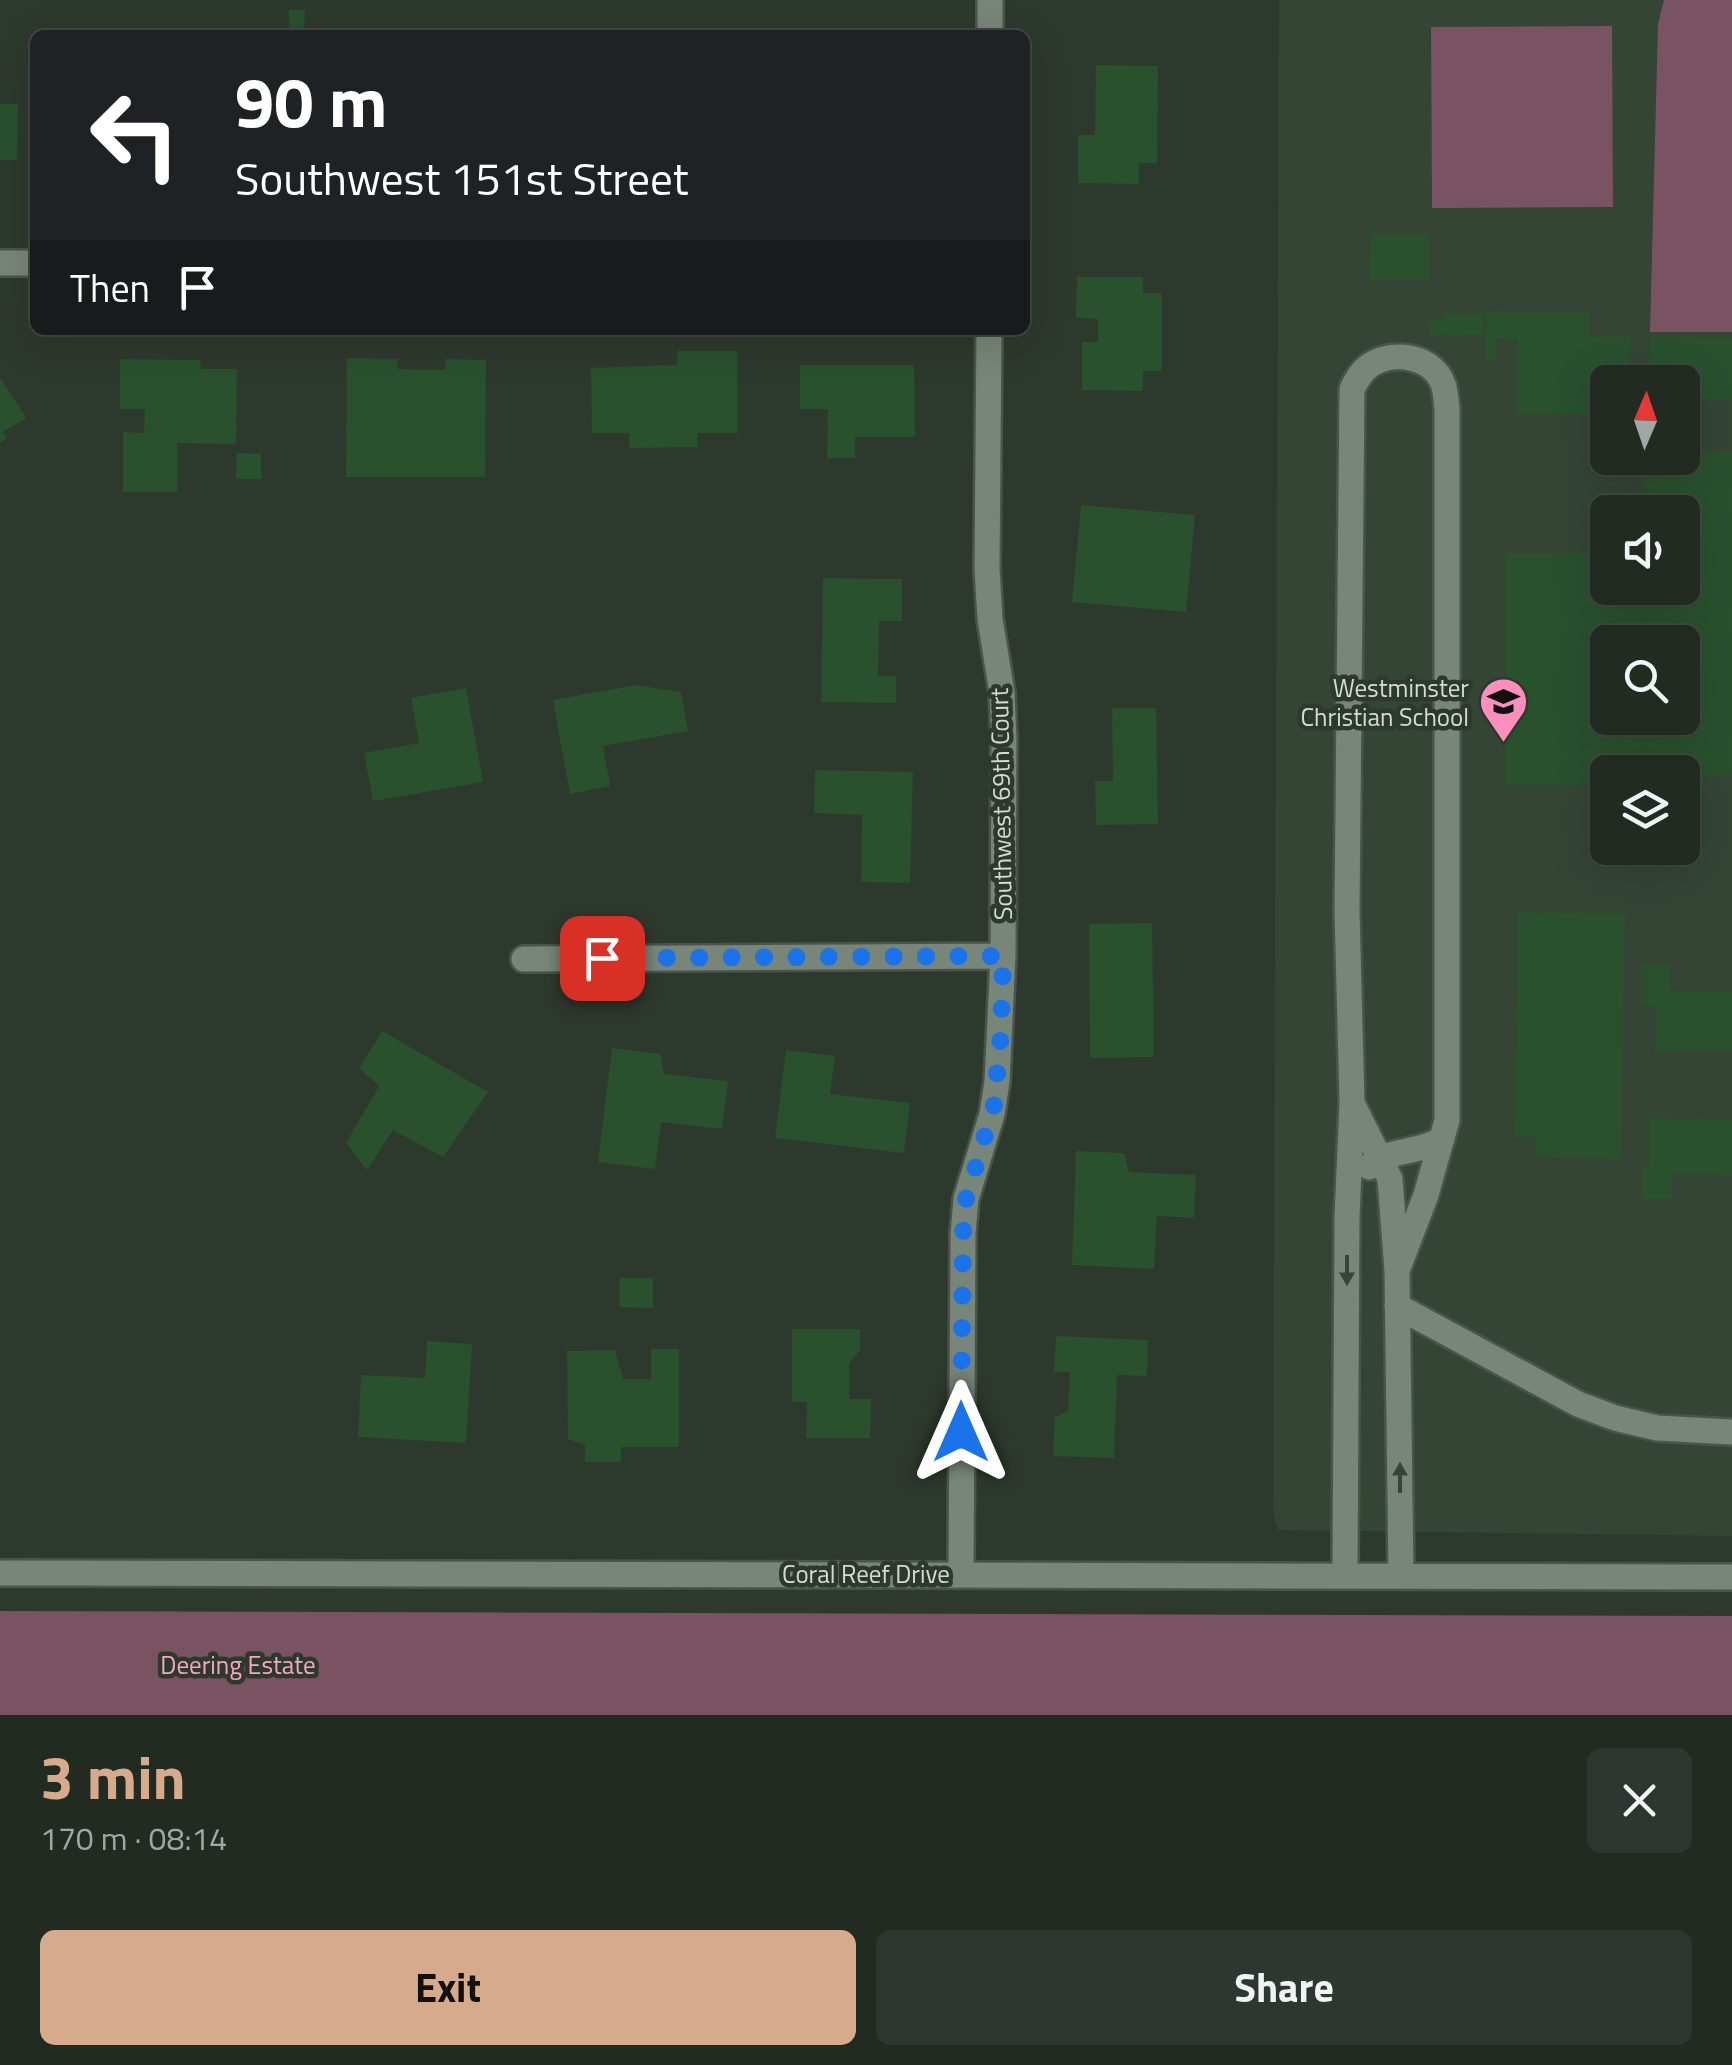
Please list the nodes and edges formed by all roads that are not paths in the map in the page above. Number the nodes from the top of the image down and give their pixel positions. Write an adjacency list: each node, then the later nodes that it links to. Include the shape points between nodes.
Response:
1 (990, 0): 2 (street)
2 (990, 30)
3 (0, 262): 4 (street)
4 (30, 263)
5 (989, 335): 6 (street, Southwest 69th Court, via 987,569 1002,708)
6 (1003, 956): 7 (street); 16 (street, Southwest 69th Court, via 994,1105 966,1199 963,1234)
7 (524, 959)
8 (1352, 1102): 9 (street, via 1352,389 1370,365 1405,357 1437,374 1447,409); 10 (street); 11 (street)
9 (1442, 1139): 10 (street); 12 (street)
10 (1380, 1157): 11 (street, via 1361,1176); 12 (street, via 1390,1179)
11 (1347, 1217): 17 (street, one-way to 17)
12 (1397, 1271): 13 (street)
13 (1398, 1306): 14 (street, via 1615,1418 1656,1428); 18 (street, one-way to 13)
14 (1732, 1432)
15 (0, 1572): 16 (street, Coral Reef Drive)
16 (961, 1574): 17 (street, Coral Reef Drive)
17 (1345, 1575): 18 (street, Coral Reef Drive)
18 (1402, 1575): 19 (street, Coral Reef Drive)
19 (1732, 1576)

